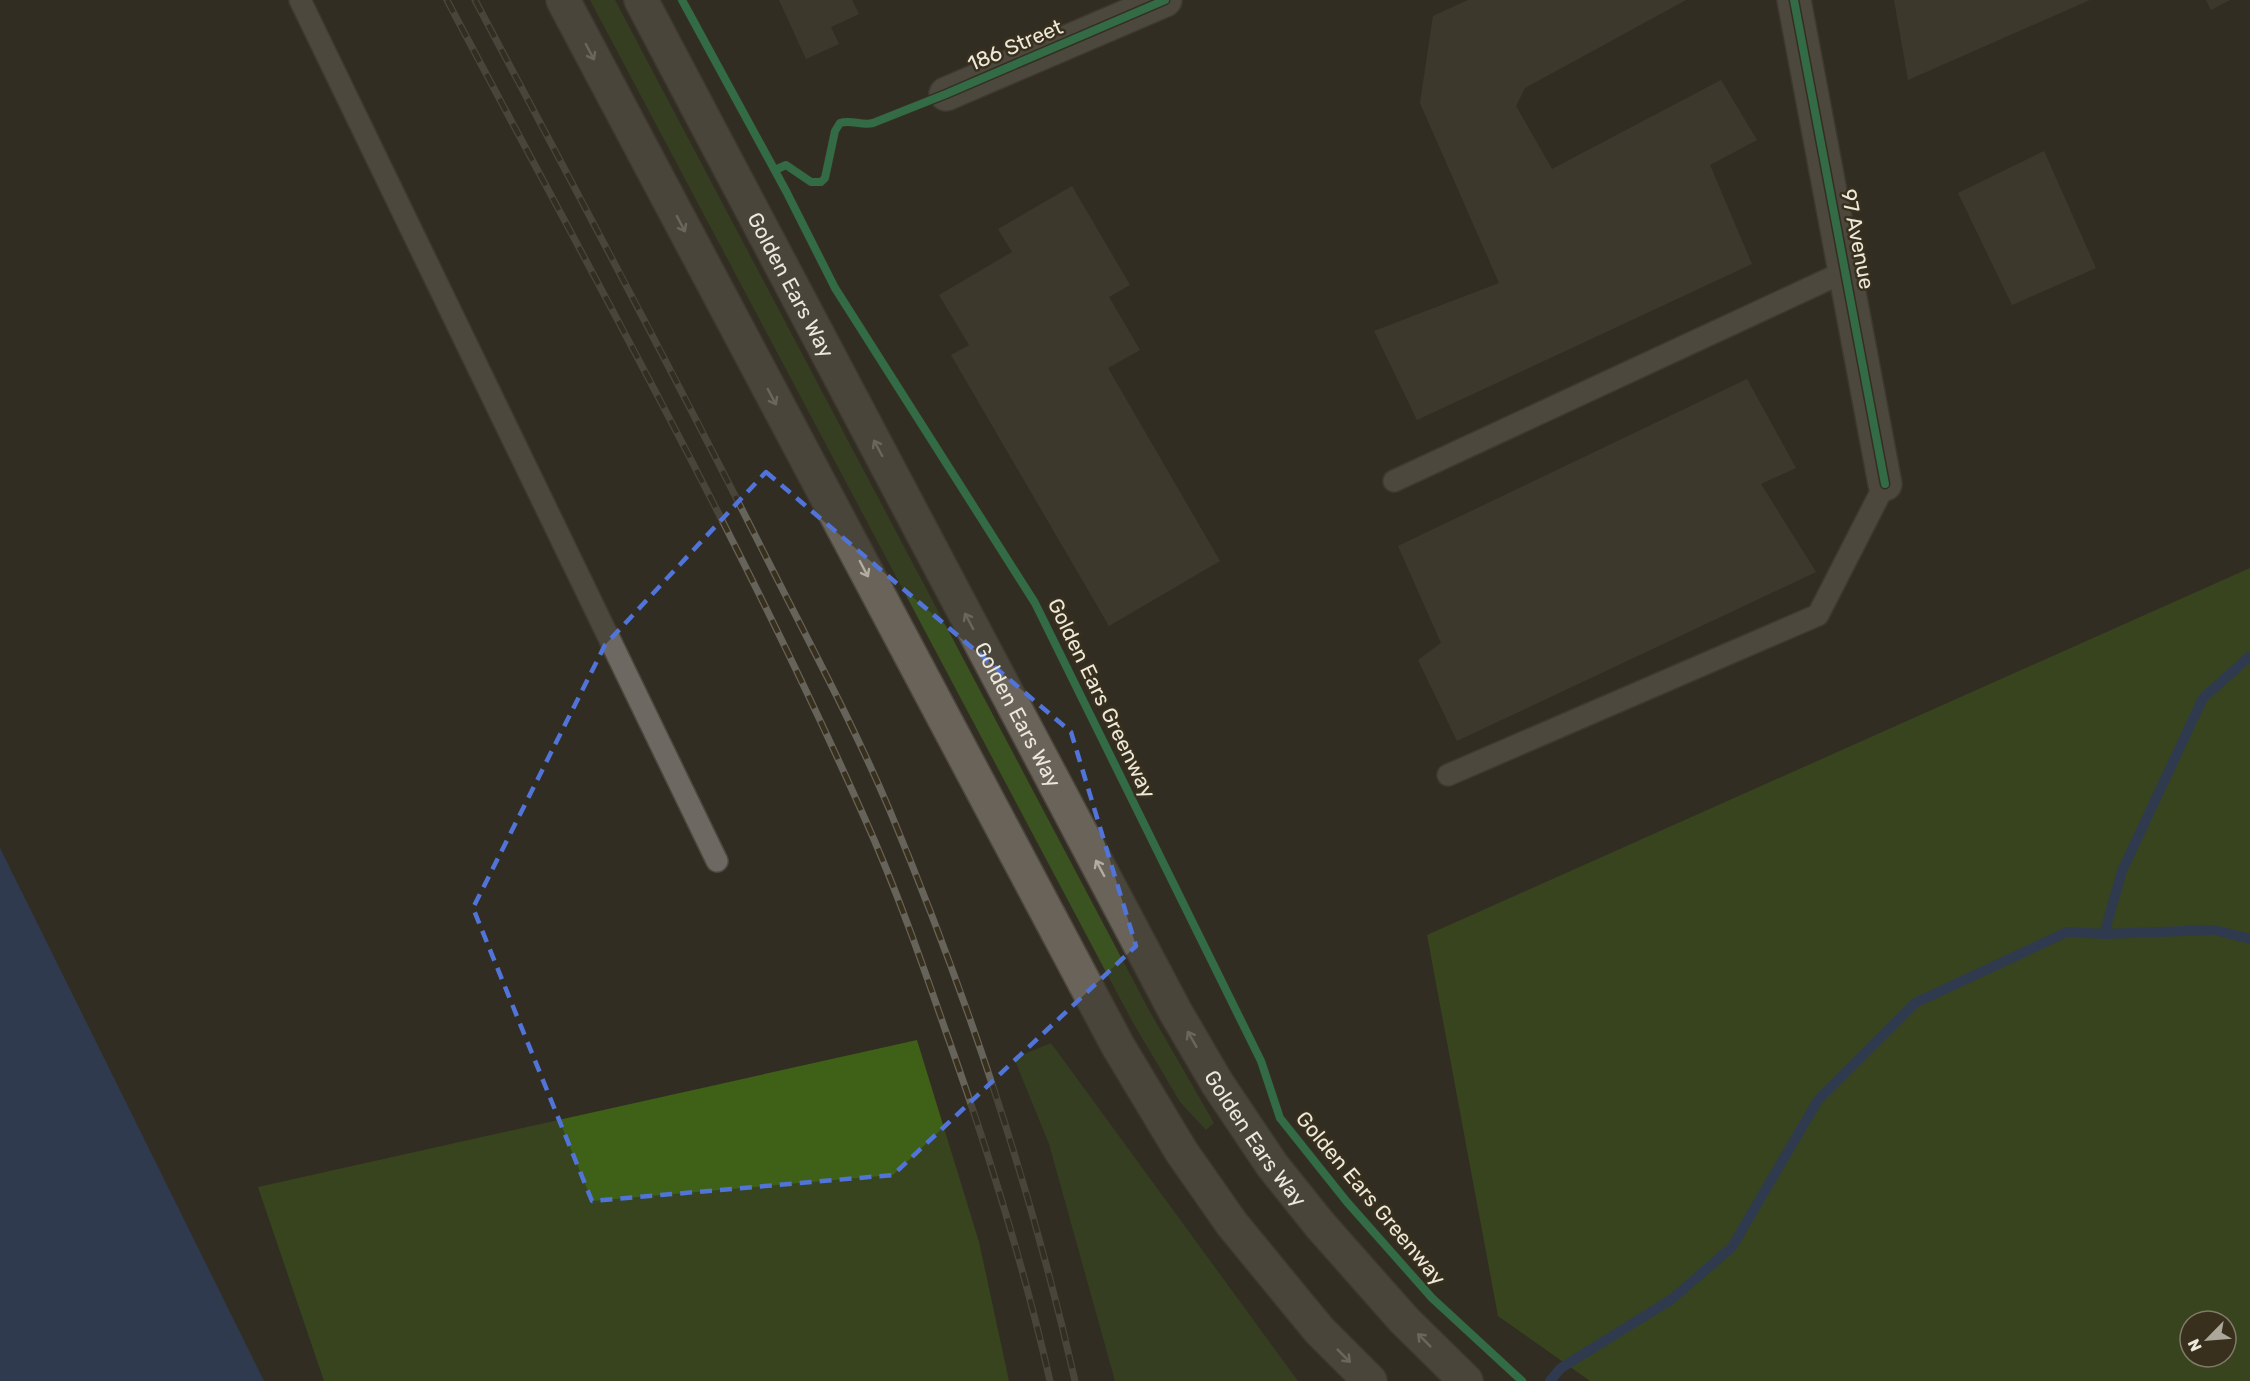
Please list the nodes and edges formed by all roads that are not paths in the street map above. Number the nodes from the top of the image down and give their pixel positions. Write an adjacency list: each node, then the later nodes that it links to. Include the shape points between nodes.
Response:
1 (300, 0): 11 (lane)
2 (563, 0): 12 (main road, one-way to 12, via 1118,1046 1181,1151 1232,1224 1319,1330)
3 (641, 0): 13 (main road, Golden Ears Way, one-way to 3, via 1404,1320 1320,1226 1272,1165 1217,1083 1175,1011)
4 (1165, 0): 6 (street, 186 Street)
5 (1794, 0): 7 (street, 97 Avenue)
6 (946, 94)
7 (1846, 271): 8 (lane); 9 (street, 97 Avenue)
8 (1394, 481)
9 (1885, 484): 10 (lane, via 1818,615)
10 (1448, 775)
11 (717, 861)
12 (1370, 1381)
13 (1466, 1381)

